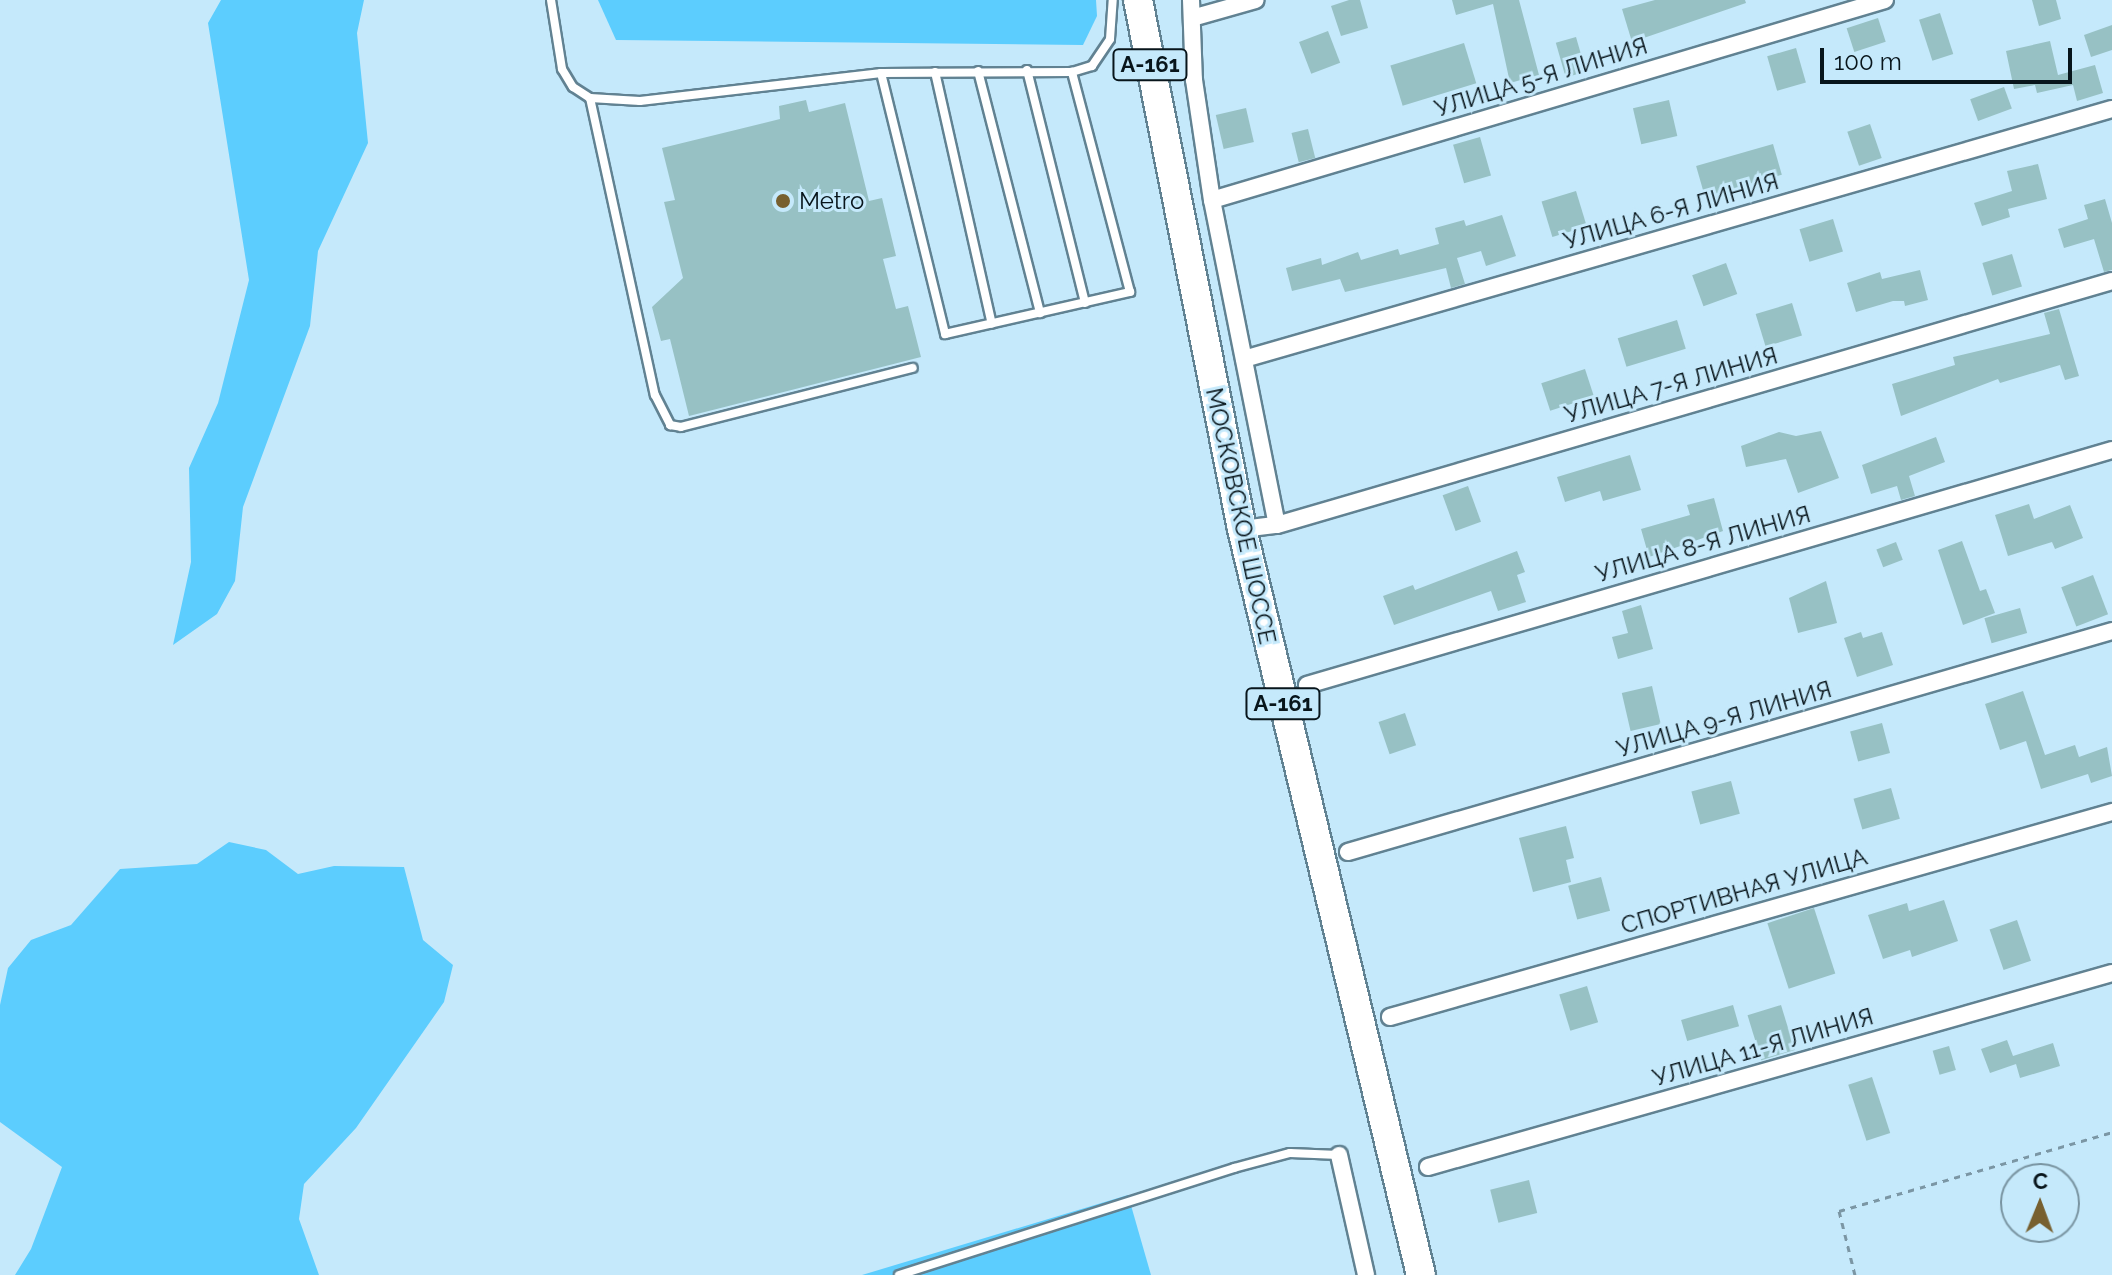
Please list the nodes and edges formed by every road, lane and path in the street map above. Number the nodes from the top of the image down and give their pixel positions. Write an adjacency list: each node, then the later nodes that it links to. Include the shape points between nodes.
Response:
1 (551, 0): 14 (lane, via 562,69 573,87)
2 (1113, 0): 12 (lane, via 1110,39 1092,66)
3 (1138, 0): 16 (highway, А-161)
4 (1157, 0): 16 (highway, А-161)
5 (1191, 0): 8 (street)
6 (1256, 0): 8 (street)
7 (1885, 0): 17 (street, УЛИЦА 5-Я ЛИНИЯ)
8 (1192, 18): 17 (street, via 1194,80)
9 (1027, 70): 10 (lane); 12 (lane); 19 (lane)
10 (978, 71): 11 (lane); 20 (lane)
11 (935, 72): 13 (lane); 21 (lane)
12 (1072, 72): 19 (lane, via 1130,292)
13 (881, 73): 14 (lane, via 640,101); 21 (lane, via 945,334)
14 (590, 98): 23 (lane, via 655,395 670,425 681,427)
15 (2112, 109): 22 (street, УЛИЦА 6-Я ЛИНИЯ)
16 (1161, 129): 26 (highway, МОСКОВСКОЕ ШОССЕ / А-161)
17 (1212, 200): 22 (street)
18 (2112, 281): 25 (street, УЛИЦА 7-Я ЛИНИЯ)
19 (1085, 303): 20 (lane)
20 (1040, 313): 21 (lane)
21 (992, 324)
22 (1244, 359): 25 (street)
23 (913, 368)
24 (2112, 450): 28 (street, УЛИЦА 8-Я ЛИНИЯ)
25 (1277, 525): 26 (street, УЛИЦА 7-Я ЛИНИЯ)
26 (1242, 529): 38 (highway, МОСКОВСКОЕ ШОССЕ / А-161)
27 (2112, 631): 30 (street, УЛИЦА 9-Я ЛИНИЯ)
28 (1307, 685)
29 (2112, 812): 32 (street, СПОРТИВНАЯ УЛИЦА)
30 (1348, 852)
31 (2112, 973): 35 (street, УЛИЦА 11-Я ЛИНИЯ)
32 (1390, 1017)
33 (2112, 1132): 39 (path, via 1839,1211)
34 (1339, 1155): 36 (lane, via 1290,1153 1234,1168); 37 (street)
35 (1428, 1167)
36 (899, 1275)
37 (1366, 1275)
38 (1421, 1275)
39 (1855, 1275)

